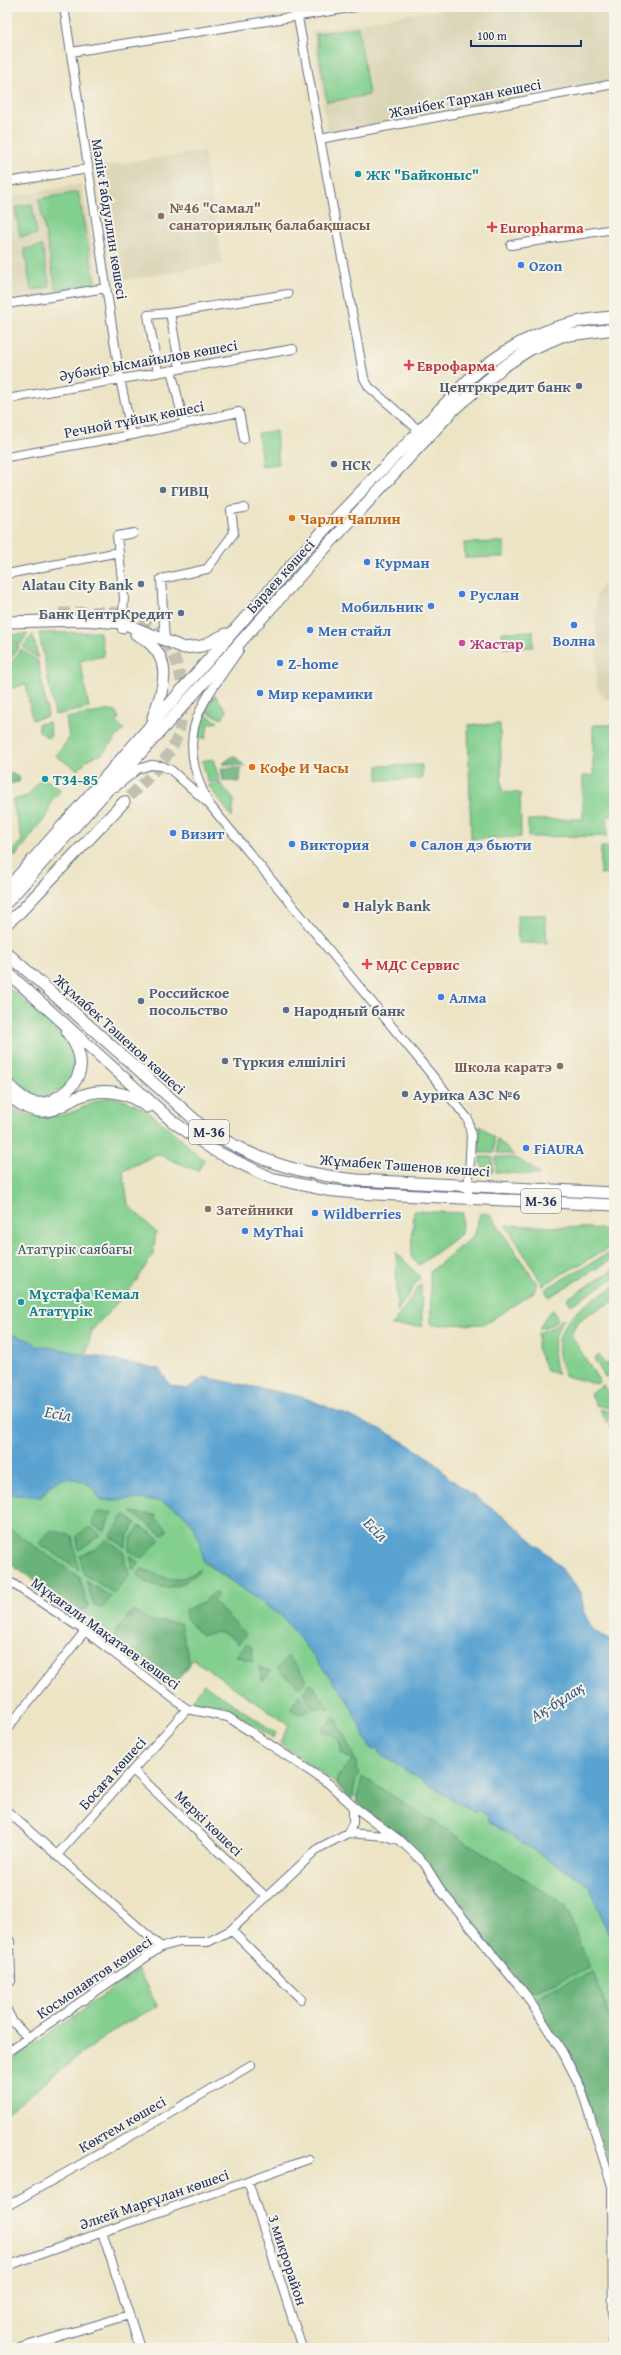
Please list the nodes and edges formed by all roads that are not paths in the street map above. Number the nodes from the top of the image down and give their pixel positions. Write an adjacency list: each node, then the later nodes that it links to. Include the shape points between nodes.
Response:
1 (64, 7): 5 (street, Мәлік Ғабдуллин көшесі)
2 (296, 7): 4 (street)
3 (356, 7): 4 (street)
4 (298, 16): 5 (street); 7 (street)
5 (71, 52): 8 (street, Мәлік Ғабдуллин көшесі)
6 (614, 84): 7 (street, Жәнібек Тархан көшесі)
7 (320, 140): 25 (street, via 364,378 369,387)
8 (88, 169): 9 (street); 12 (street, Мәлік Ғабдуллин көшесі)
9 (7, 182)
10 (614, 229): 11 (street)
11 (510, 245)
12 (106, 288): 14 (street); 21 (street, Мәлік Ғабдуллин көшесі)
13 (288, 294): 15 (street)
14 (7, 304)
15 (170, 312): 19 (street); 20 (street, via 148,315)
16 (614, 317): 23 (main road, Бараев көшесі, via 573,322 524,339 483,367)
17 (614, 329): 23 (main road, Бараев көшесі, via 562,336 529,350)
18 (293, 348): 19 (street, Әубәкір Ысмайылов көшесі)
19 (175, 369): 20 (street, Әубәкір Ысмайылов көшесі); 24 (street)
20 (158, 372): 21 (street, Әубәкір Ысмайылов көшесі)
21 (120, 379): 22 (street, Әубәкір Ысмайылов көшесі); 26 (street, Мәлік Ғабдуллин көшесі)
22 (7, 400)
23 (451, 405): 25 (main road, Бараев көшесі)
24 (184, 424): 26 (street, Речной тұйық көшесі); 27 (street, Речной тұйық көшесі, via 239,412)
25 (423, 434): 33 (main road, Бараев көшесі); 34 (main road, Бараев көшесі)
26 (132, 435): 28 (street, Речной тұйық көшесі)
27 (244, 439)
28 (7, 457)
29 (244, 508): 42 (street, via 231,510 234,534 207,569 161,579)
30 (134, 532): 31 (street, via 117,536)
31 (119, 552): 32 (street); 40 (street, via 124,598)
32 (7, 574)
33 (284, 574): 34 (main road); 38 (main road, Бараев көшесі)
34 (293, 583): 39 (main road, Бараев көшесі)
35 (59, 614): 36 (main road)
36 (7, 615)
37 (7, 622): 40 (main road, via 82,620)
38 (241, 623): 42 (main road, via 202,646 184,648); 43 (main road, Бараев көшесі)
39 (257, 623): 45 (street, via 207,695 194,726 192,758 196,775); 46 (main road, Бараев көшесі)
40 (123, 626): 41 (main road); 42 (main road); 43 (main road, via 148,641 162,662 164,684)
41 (7, 629)
42 (164, 640)
43 (150, 725): 47 (main road, Бараев көшесі)
44 (124, 802): 51 (main road)
45 (209, 804): 46 (street, via 170,770 155,765 134,772); 58 (street, via 468,1119 471,1136)
46 (90, 810): 48 (main road, Бараев көшесі)
47 (7, 889)
48 (19, 890): 49 (main road, Бараев көшесі); 50 (main road)
49 (7, 902)
50 (7, 913)
51 (7, 923)
52 (7, 953): 58 (main road, Жұмабек Тәшенов көшесі / M-36, via 203,1127 250,1155 279,1166 328,1177)
53 (7, 972): 54 (main road, Жұмабек Тәшенов көшесі / M-36)
54 (46, 1005): 55 (main road, via 76,1043 81,1071 75,1085 52,1101 44,1103 26,1100); 57 (main road, Жұмабек Тәшенов көшесі / M-36, via 172,1121)
55 (7, 1084)
56 (7, 1094): 57 (main road, via 19,1104 35,1110 51,1110 80,1096 108,1091 122,1093 136,1098 182,1135)
57 (215, 1151): 60 (main road, Жұмабек Тәшенов көшесі / M-36, via 271,1178 303,1186 356,1193)
58 (469, 1185): 59 (main road, Жұмабек Тәшенов көшесі / M-36); 60 (street)
59 (614, 1193)
60 (468, 1197): 61 (main road, Жұмабек Тәшенов көшесі / M-36)
61 (614, 1205)
62 (7, 1580): 63 (street, Мұқағали Мақатаев көшесі)
63 (85, 1631): 64 (street, Мұқағали Мақатаев көшесі); 65 (street)
64 (187, 1709): 66 (street, Босаға көшесі); 67 (street, via 228,1717 328,1783)
65 (7, 1729)
66 (133, 1770): 71 (street, Босаға көшесі); 72 (street, Меркі көшесі)
67 (353, 1806): 69 (street, via 353,1824); 70 (street)
68 (7, 1810): 71 (street)
69 (348, 1833): 70 (street, via 386,1836); 72 (street, Космонавтов көшесі, via 319,1848)
70 (402, 1842): 91 (street, via 424,1863 442,1892 526,1995 563,2053 581,2088 612,2186)
71 (58, 1855): 75 (street)
72 (266, 1897): 73 (street, Космонавтов көшесі)
73 (231, 1930): 75 (street, Космонавтов көшесі, via 208,1942 180,1942); 77 (street)
74 (7, 1938): 76 (street, via 10,1941 11,1981)
75 (161, 1947): 79 (street, Космонавтов көшесі)
76 (7, 1986)
77 (301, 1999)
78 (7, 2010): 79 (street, via 13,2022)
79 (28, 2038): 80 (street, Космонавтов көшесі)
80 (7, 2052)
81 (250, 2065): 84 (street, Көктем көшесі)
82 (309, 2159): 83 (street, Әлкей Марғұлан көшесі)
83 (248, 2181): 85 (street, Әлкей Марғұлан көшесі); 90 (street, 3 микрорайон)
84 (7, 2206)
85 (102, 2232): 86 (street, Әлкей Марғұлан көшесі); 87 (street)
86 (7, 2266)
87 (129, 2315): 88 (street); 89 (street)
88 (20, 2348)
89 (140, 2348)
90 (302, 2348)
91 (613, 2348)

